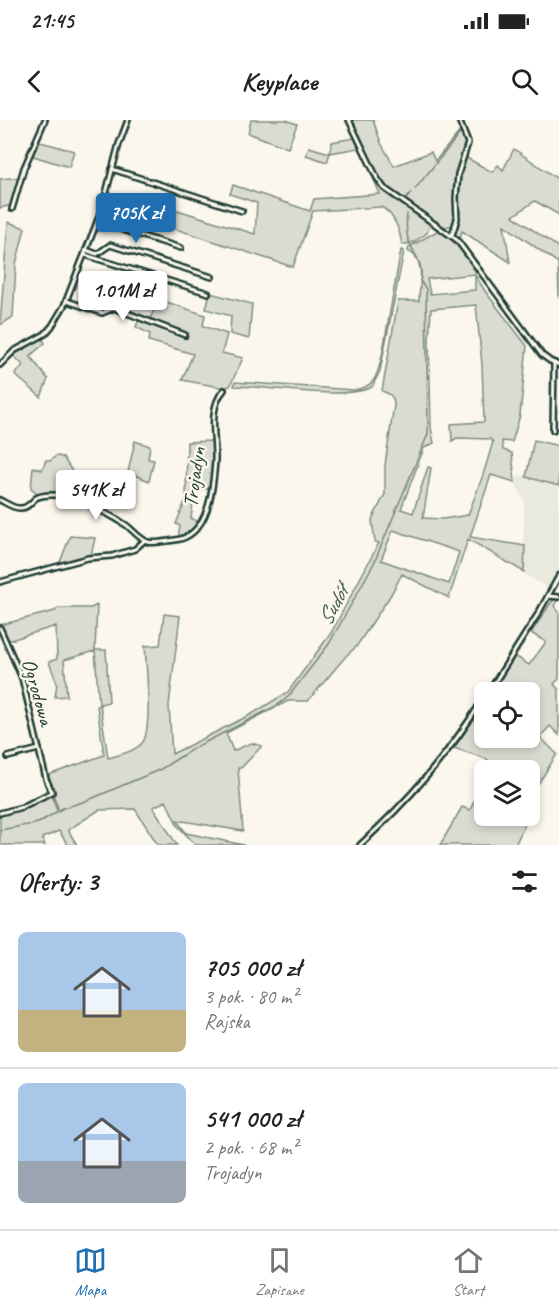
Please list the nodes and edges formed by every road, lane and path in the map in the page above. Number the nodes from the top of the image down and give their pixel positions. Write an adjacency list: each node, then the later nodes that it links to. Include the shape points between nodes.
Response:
1 (45, 120): 6 (street, via 31,149)
2 (128, 120): 5 (street)
3 (349, 120): 9 (street, via 384,188)
4 (459, 120): 9 (street, via 468,143 458,174 457,219)
5 (112, 169): 7 (street); 8 (street)
6 (12, 209)
7 (242, 211)
8 (97, 222): 10 (street); 11 (street)
9 (452, 236): 16 (street, via 536,348)
10 (181, 248)
11 (86, 252): 12 (street, via 97,254 110,245); 13 (street); 14 (street)
12 (212, 277)
13 (208, 293)
14 (67, 301): 15 (street, via 102,313 114,308); 17 (street, via 47,332 14,351)
15 (185, 335)
16 (554, 363): 18 (street); 20 (street)
17 (0, 365)
18 (559, 365)
19 (224, 390): 22 (street, Trojadyn, via 214,414 215,460 203,520 185,538)
20 (553, 430)
21 (0, 500): 22 (street, via 25,508 42,496 69,497 126,525)
22 (144, 541): 24 (street, via 135,549 112,556 88,558)
23 (559, 576): 25 (street)
24 (0, 582)
25 (548, 596): 26 (street); 28 (street)
26 (559, 597)
27 (0, 628): 30 (street, Ogrodowa, via 22,678)
28 (495, 682)
29 (474, 712): 33 (street, via 429,775)
30 (39, 749): 31 (street); 32 (street, Ogrodowa, via 51,792)
31 (8, 757)
32 (0, 813)
33 (360, 845)

